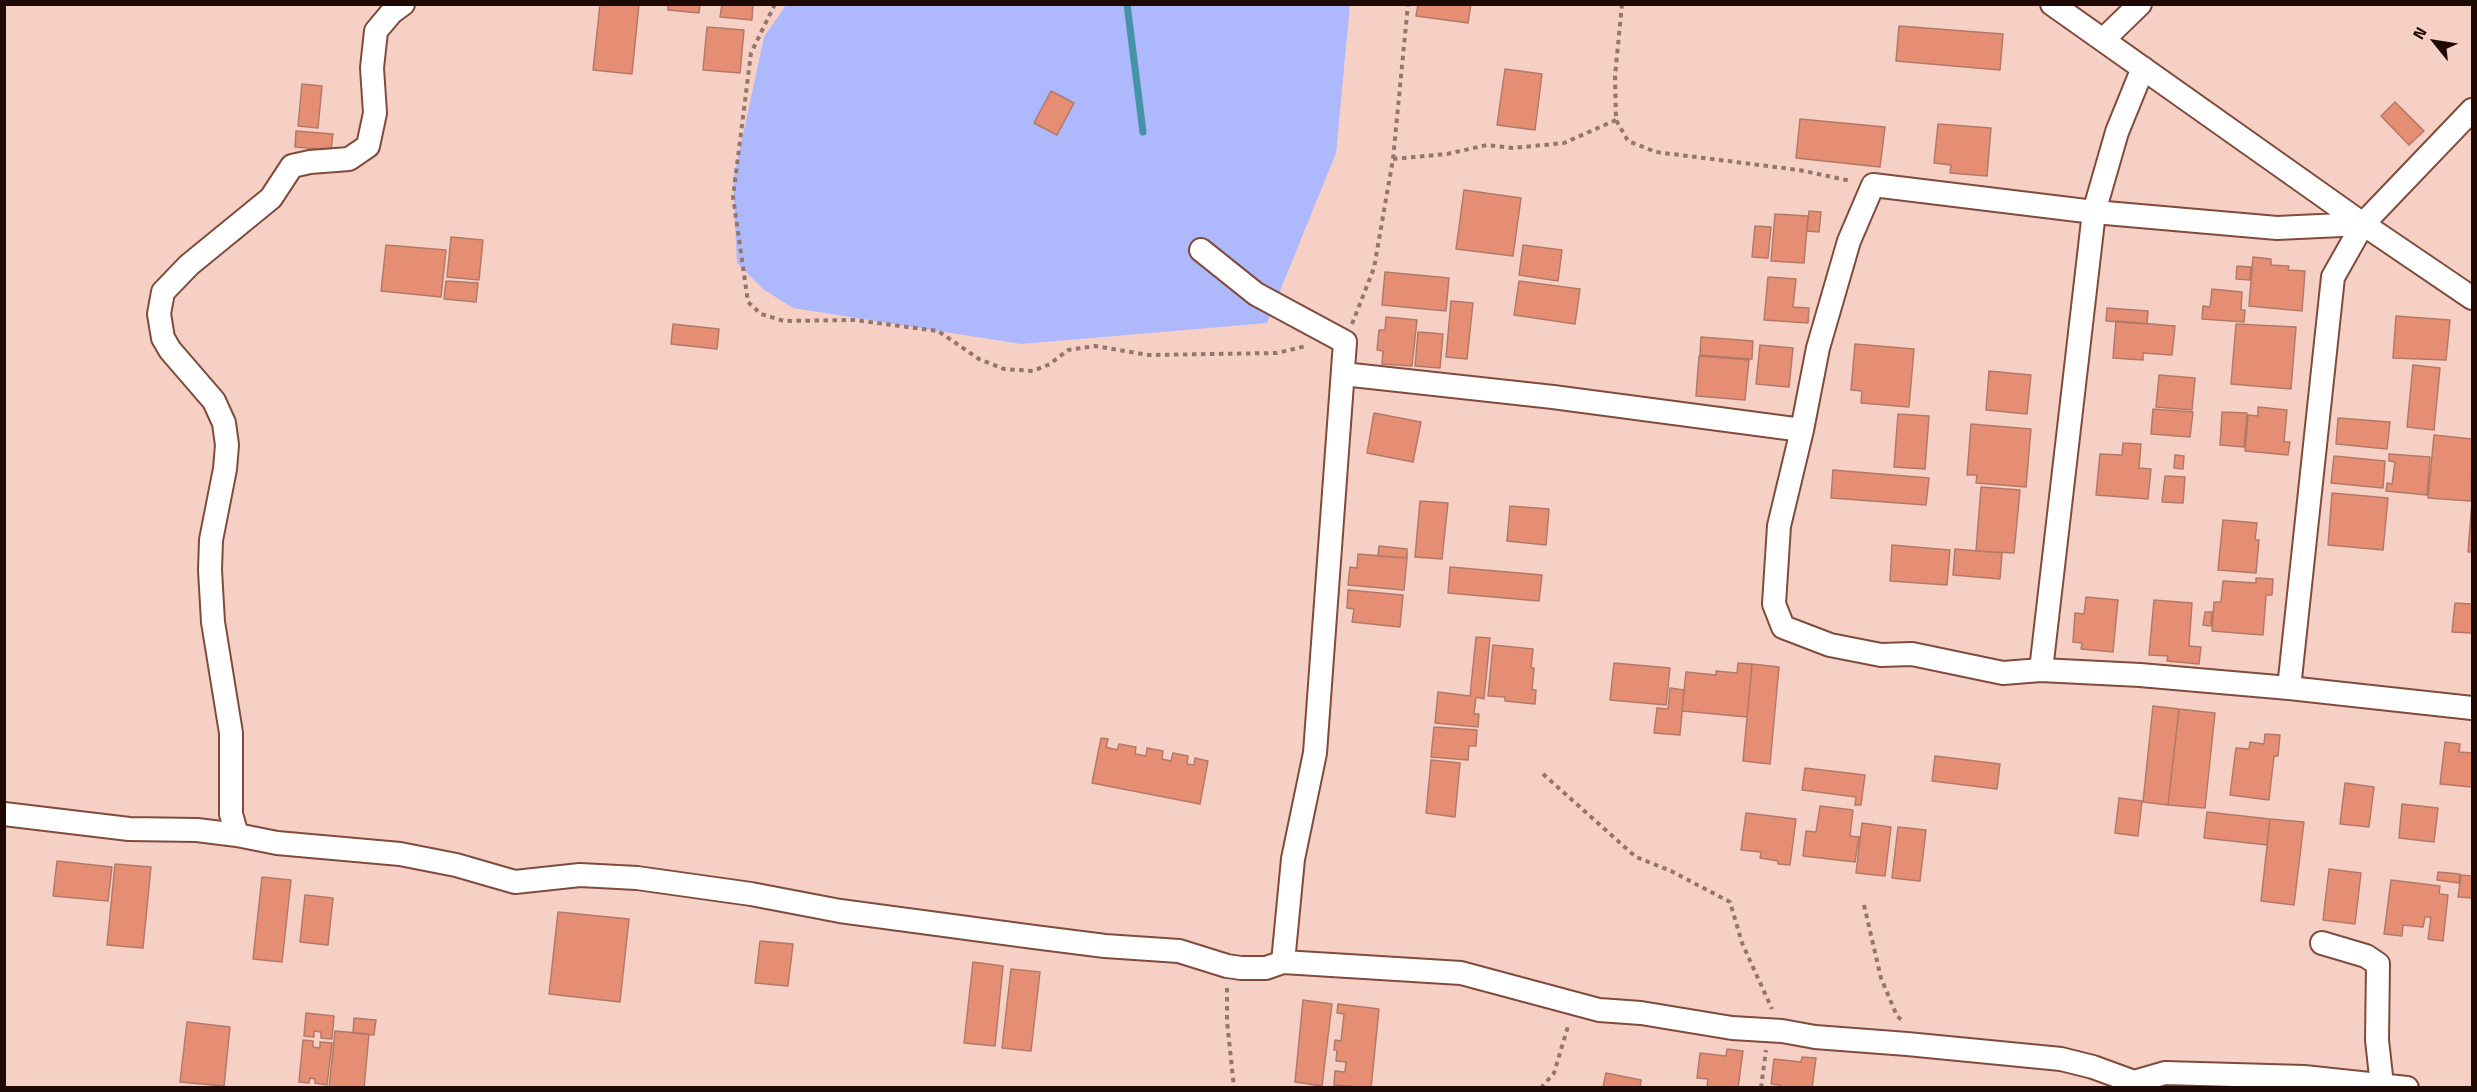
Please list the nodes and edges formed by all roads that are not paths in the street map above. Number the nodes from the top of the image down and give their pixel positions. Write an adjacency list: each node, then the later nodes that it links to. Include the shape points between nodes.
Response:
1 (403, 4): 17 (street, via 376,31 372,68 375,113 368,146 349,159 292,166 271,198 189,265 163,292 159,314 163,338 214,401 224,423 227,445 211,540 210,570 213,622 231,733 231,814)
2 (2052, 4): 4 (street)
3 (2140, 4): 4 (street)
4 (2104, 39): 5 (street)
5 (2143, 68): 7 (street, via 2117,132); 8 (street)
6 (2472, 110): 8 (street)
7 (2094, 212): 8 (street, via 2277,228); 12 (street, via 1873,185 1849,242 1821,337); 13 (street)
8 (2363, 225): 10 (street); 14 (street, via 2333,278)
9 (1201, 250): 11 (street, via 1256,294 1345,342)
10 (2472, 298)
11 (1343, 374): 12 (street); 19 (street, via 1315,753 1293,859)
12 (1802, 430): 13 (street, via 1779,526 1774,604 1783,627 1830,645 1881,655 1912,654 2004,674)
13 (2041, 670): 14 (street)
14 (2289, 688): 15 (street)
15 (2472, 708)
16 (4, 814): 17 (street, via 129,829)
17 (237, 835): 19 (street, via 277,843 400,854 515,882 580,875 638,878 840,911 1105,946 1179,951 1227,966 1266,968)
18 (2322, 943): 21 (street, via 2366,956 2378,964 2377,1040)
19 (1283, 962): 20 (street, via 1461,973 1575,1005 1732,1028 2061,1059 2093,1067)
20 (2131, 1084): 21 (street, via 2165,1073 2304,1077)
21 (2382, 1085): 22 (street)
22 (2407, 1088)

